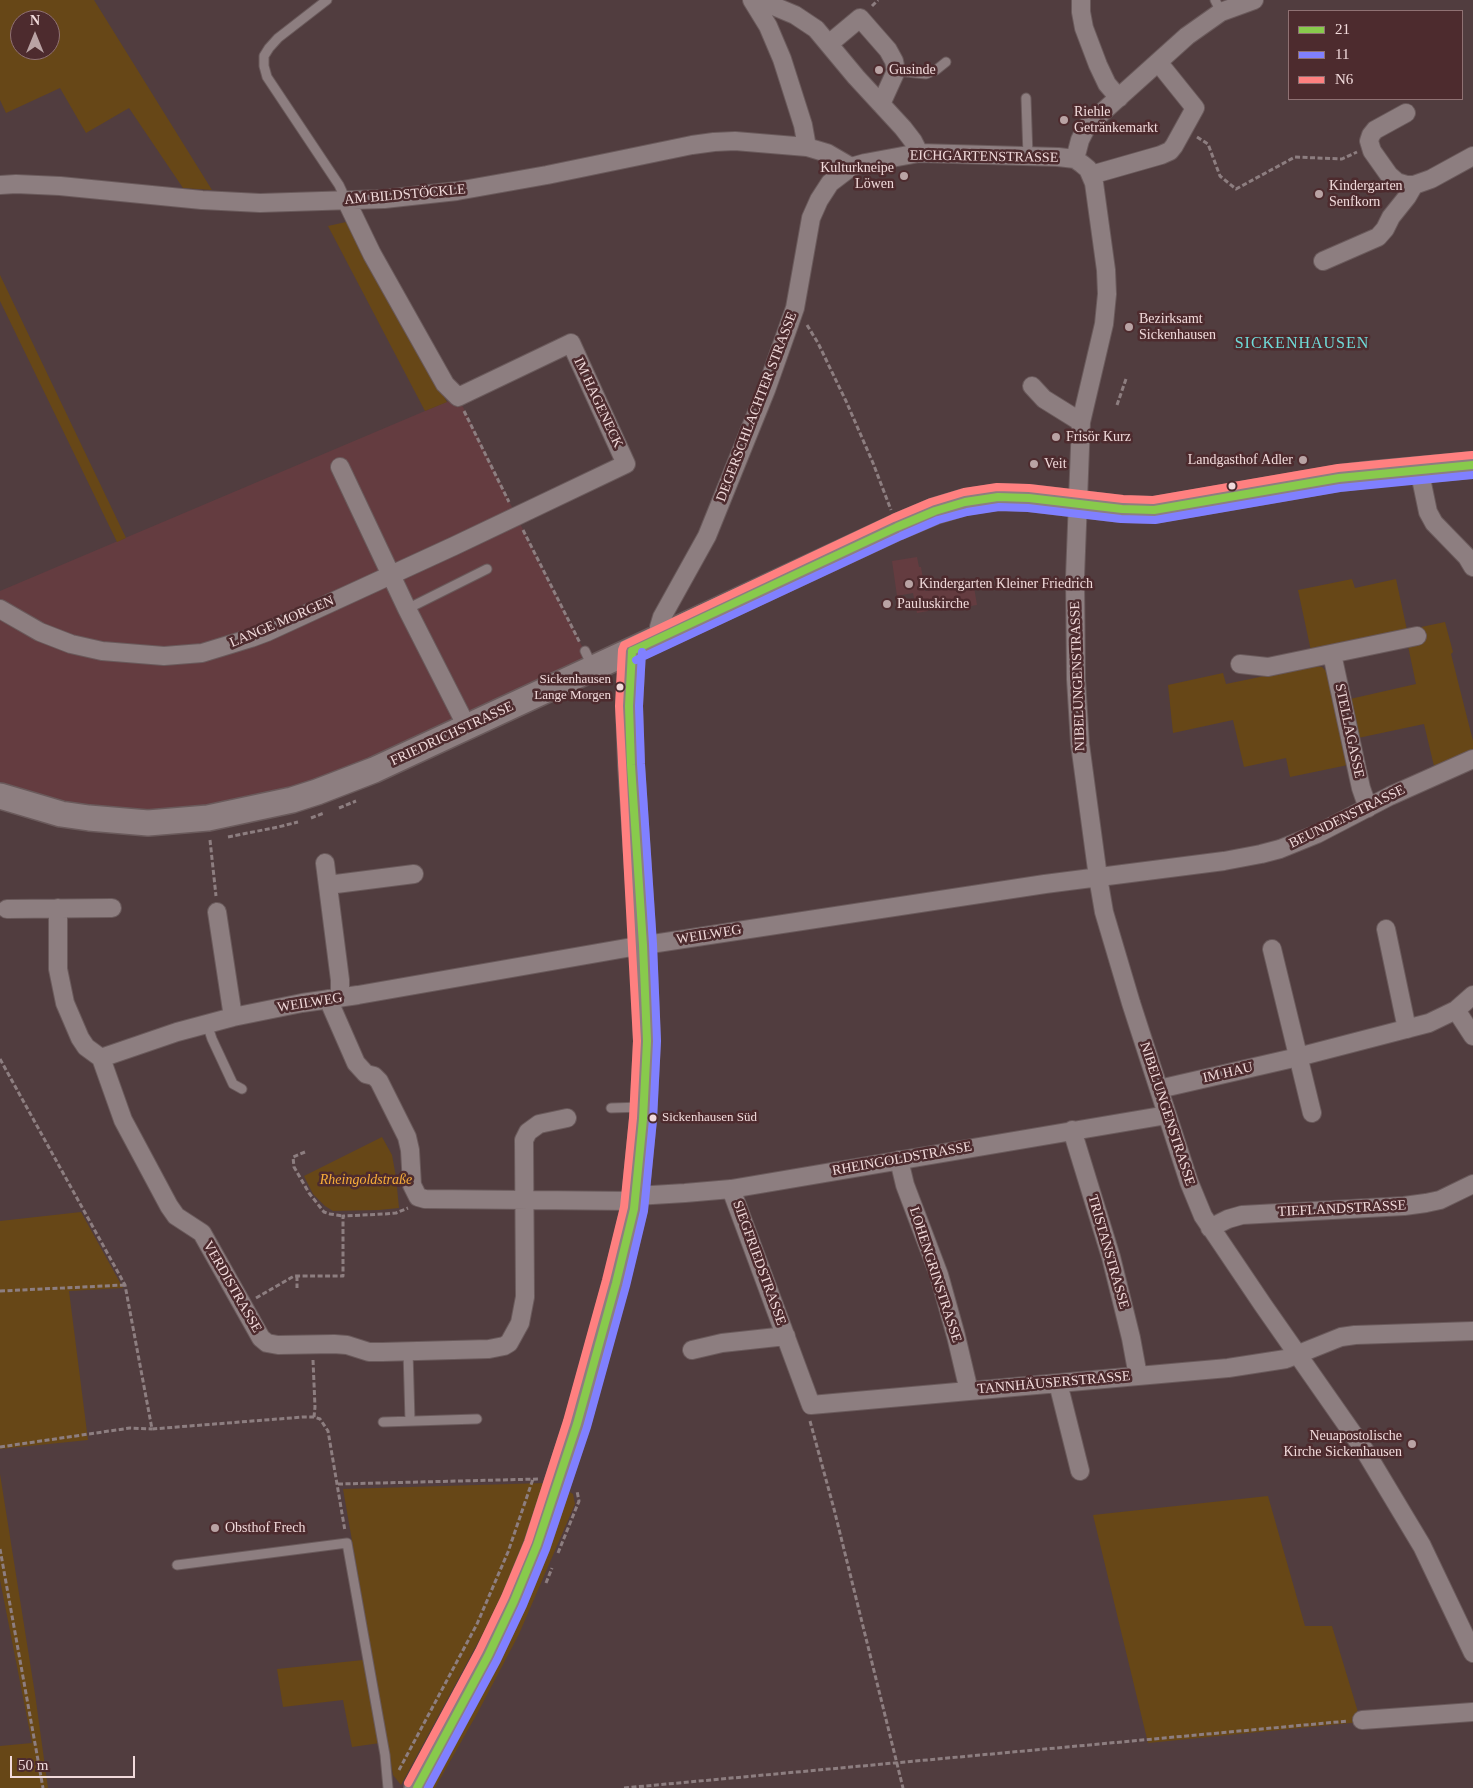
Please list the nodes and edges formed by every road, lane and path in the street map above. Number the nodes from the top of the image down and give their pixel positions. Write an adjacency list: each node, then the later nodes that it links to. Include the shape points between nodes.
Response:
1 (327, 0): 26 (lane, via 268,48 264,66 267,77)
2 (752, 0): 17 (street, via 782,59)
3 (759, 0): 7 (street, via 806,22)
4 (1081, 0): 12 (street, via 1084,28 1098,65 1107,84)
5 (1254, 0): 6 (street)
6 (1218, 6): 9 (street)
7 (830, 43): 10 (street, via 860,18 888,50); 13 (street)
8 (946, 62): 10 (lane, via 926,74)
9 (1158, 62): 12 (street); 15 (street, via 1195,108)
10 (896, 71): 13 (street)
11 (1026, 98): 19 (lane)
12 (1119, 98): 21 (street, via 1087,126)
13 (881, 104): 18 (street, via 913,141)
14 (1406, 113): 16 (street, via 1375,130 1370,135)
15 (1185, 128): 16 (path, via 1208,144 1220,176 1236,189 1295,157 1342,159); 23 (street, via 1170,151)
16 (1370, 145): 25 (street, via 1389,176 1397,182)
17 (807, 147): 22 (street, AM BILDSTÖCKLE, via 826,153); 26 (street, AM BILDSTÖCKLE, via 714,142 458,191)
18 (919, 153): 19 (street, EICHGARTENSTRASSE); 22 (street, EICHGARTENSTRASSE, via 865,163)
19 (1028, 156): 21 (street, EICHGARTENSTRASSE)
20 (1473, 156): 25 (street)
21 (1075, 159): 23 (street, EICHGARTENSTRASSE)
22 (846, 171): 28 (street, DEGERSCHLACHTER STRASSE, via 830,183 811,218)
23 (1091, 175): 32 (street, via 1107,294 1104,324)
24 (0, 185): 26 (street, AM BILDSTÖCKLE, via 60,186 232,202)
25 (1414, 185): 27 (street, via 1378,237)
26 (346, 200): 40 (street, IM HAGENECK, via 372,254 451,391 458,397 571,343 626,464)
27 (1323, 261)
28 (795, 308): 37 (path, via 811,330 846,401); 44 (street, DEGERSCHLACHTER STRASSE, via 724,497 699,552 662,617)
29 (1126, 379): 31 (path)
30 (1032, 386): 32 (street, via 1044,399)
31 (1117, 405)
32 (1081, 422): 36 (street)
33 (1473, 465): 35 (street, FRIEDRICHSTRASSE)
34 (340, 467): 40 (street)
35 (1419, 469): 36 (street, FRIEDRICHSTRASSE, via 1331,480 1154,510); 38 (street, via 1428,512 1434,523)
36 (1080, 503): 37 (street, FRIEDRICHSTRASSE, via 1040,498 990,498 935,511); 55 (street, NIBELUNGENSTRASSE, via 1075,608 1077,711)
37 (897, 527): 44 (street, FRIEDRICHSTRASSE)
38 (1473, 566)
39 (487, 569): 42 (lane)
40 (391, 575): 41 (street, LANGE MORGEN, via 251,638 202,653 177,656 118,654 84,648 40,632); 42 (street)
41 (0, 609)
42 (407, 609): 48 (street)
43 (1417, 636): 46 (street)
44 (660, 637): 45 (street, FRIEDRICHSTRASSE)
45 (632, 650): 48 (street, FRIEDRICHSTRASSE, via 589,660); 62 (street, via 631,765)
46 (1332, 654): 47 (street, via 1268,667); 51 (street, STELLAGASSE)
47 (1240, 664)
48 (467, 727): 50 (street, FRIEDRICHSTRASSE, via 318,792 266,807 208,818 148,822 89,818 33,807)
49 (1473, 759): 51 (street, BEUNDENSTRASSE)
50 (0, 796)
51 (1368, 808): 55 (street, BEUNDENSTRASSE, via 1317,834 1261,854)
52 (210, 840): 60 (path)
53 (325, 863): 56 (street)
54 (414, 874): 56 (street)
55 (1098, 877): 62 (street, WEILWEG); 75 (street, NIBELUNGENSTRASSE, via 1112,940)
56 (328, 885): 65 (street, via 340,980)
57 (58, 908): 58 (street); 59 (street); 72 (street, via 58,969 63,998 80,1038)
58 (112, 908)
59 (7, 909)
60 (217, 912): 67 (street)
61 (1386, 929): 69 (street)
62 (643, 946): 65 (street, WEILWEG); 76 (street, via 647,1041)
63 (1272, 948): 71 (street)
64 (1473, 995): 66 (street, IM HAU)
65 (334, 998): 67 (street, WEILWEG); 86 (street, via 356,1063 379,1081 403,1130 410,1150 412,1184)
66 (1456, 1010): 69 (street, IM HAU); 70 (street)
67 (233, 1017): 68 (street, WEILWEG)
68 (207, 1024): 72 (street, WEILWEG); 74 (lane, via 233,1084)
69 (1408, 1029): 71 (street, IM HAU)
70 (1473, 1036)
71 (1298, 1057): 75 (street, IM HAU); 78 (street)
72 (101, 1058): 95 (street, VERDISTRASSE, via 123,1120 169,1206 176,1216 202,1233)
73 (0, 1060): 92 (path)
74 (242, 1089)
75 (1159, 1089): 79 (street, NIBELUNGENSTRASSE)
76 (644, 1107): 77 (lane); 87 (street)
77 (611, 1108)
78 (1312, 1113)
79 (1167, 1115): 81 (street, RHEINGOLDSTRASSE); 90 (street, NIBELUNGENSTRASSE, via 1198,1206)
80 (567, 1118): 88 (street, via 539,1124 528,1132 523,1150)
81 (1072, 1130): 83 (street, RHEINGOLDSTRASSE); 102 (street, TRISTANSTRASSE, via 1112,1256)
82 (305, 1152): 89 (path, via 293,1157 294,1167 309,1193 324,1212)
83 (899, 1160): 85 (street, RHEINGOLDSTRASSE); 104 (street, LOHENGRINSTRASSE, via 938,1275)
84 (1473, 1184): 90 (street, TIEFLANDSTRASSE, via 1426,1203 1242,1215)
85 (731, 1189): 87 (street, RHEINGOLDSTRASSE); 97 (street, SIEGFRIEDSTRASSE)
86 (418, 1197): 88 (street, RHEINGOLDSTRASSE); 89 (path, via 412,1206 396,1213)
87 (636, 1198): 88 (street, RHEINGOLDSTRASSE); 121 (street, via 577,1424 537,1545 488,1656)
88 (524, 1199): 100 (street, VERDISTRASSE, via 525,1297 520,1323 513,1338 498,1348)
89 (343, 1216): 91 (path, via 343,1276)
90 (1210, 1228): 101 (street, NIBELUNGENSTRASSE)
91 (297, 1276): 93 (path); 95 (path)
92 (125, 1285): 94 (path); 110 (path)
93 (297, 1288)
94 (0, 1291)
95 (242, 1306): 98 (street, VERDISTRASSE, via 261,1338 268,1343)
96 (1473, 1331): 101 (street, TANNHÄUSERSTRASSE, via 1355,1335 1341,1337)
97 (786, 1336): 99 (street, SIEGFRIEDSTRASSE, via 722,1343); 105 (street, SIEGFRIEDSTRASSE)
98 (312, 1345): 100 (street, VERDISTRASSE, via 347,1345 369,1352); 106 (path)
99 (692, 1350)
100 (408, 1351): 108 (lane)
101 (1297, 1355): 102 (street, TANNHÄUSERSTRASSE, via 1256,1365); 117 (street, NIBELUNGENSTRASSE, via 1365,1451 1409,1524)
102 (1138, 1376): 103 (street, TANNHÄUSERSTRASSE)
103 (1058, 1383): 104 (street, TANNHÄUSERSTRASSE); 112 (street)
104 (969, 1391): 105 (street, TANNHÄUSERSTRASSE)
105 (810, 1405): 120 (path, via 813,1435)
106 (314, 1417): 110 (path); 113 (path, via 320,1419 328,1431)
107 (477, 1419): 108 (lane)
108 (410, 1421): 109 (lane)
109 (383, 1422)
110 (152, 1429): 111 (path, via 130,1428)
111 (0, 1448)
112 (1080, 1471)
113 (338, 1484): 114 (path); 121 (path, via 534,1479 508,1552)
114 (347, 1543): 116 (lane); 124 (lane)
115 (0, 1549): 123 (path)
116 (177, 1564)
117 (1473, 1653)
118 (1473, 1712): 119 (street)
119 (1362, 1720): 120 (path)
120 (897, 1764): 122 (path); 126 (path)
121 (407, 1780)
122 (667, 1786): 125 (path)
123 (43, 1788)
124 (388, 1788)
125 (624, 1788)
126 (903, 1788)

